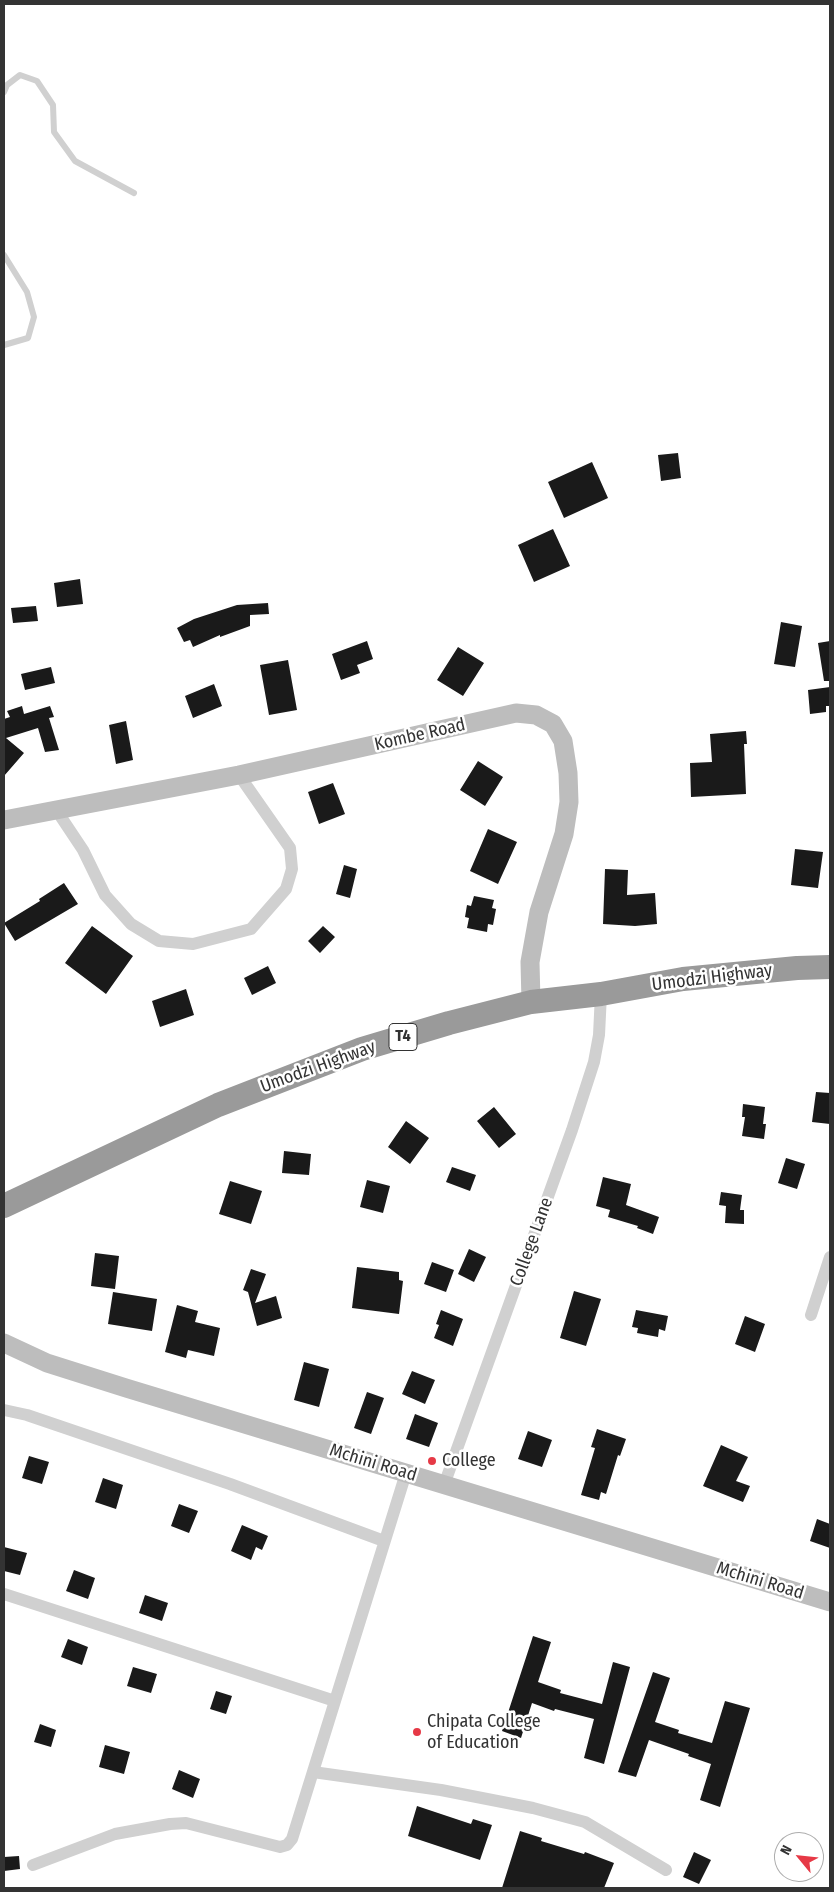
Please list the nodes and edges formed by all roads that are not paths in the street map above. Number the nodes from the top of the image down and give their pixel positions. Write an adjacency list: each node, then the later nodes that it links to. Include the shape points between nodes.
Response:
1 (4, 92): 2 (lane, via 7,85 20,75 37,81 53,105 54,132 76,161)
2 (134, 193)
3 (4, 255): 4 (lane, via 27,292 34,317 28,338)
4 (4, 345)
5 (239, 776): 6 (street, Kombe Road); 6 (street, via 290,848 292,869 286,889 251,929 193,944 158,941 131,924 105,896 83,850); 10 (street, Kombe Road, via 516,714 536,715 553,724 562,741 569,802 564,834 539,912 530,962)
6 (57, 810): 7 (street, Kombe Road)
7 (4, 820)
8 (830, 967): 9 (highway, Umodzi Highway / T4, via 683,979)
9 (601, 994): 10 (highway, Umodzi Highway / T4); 17 (street, College Lane, via 600,1035 594,1062)
10 (531, 1002): 11 (highway, Umodzi Highway / T4, via 362,1049 218,1105)
11 (4, 1206)
12 (830, 1257): 13 (street)
13 (812, 1315)
14 (4, 1343): 16 (street, Mchini Road, via 56,1366)
15 (4, 1410): 18 (street, via 211,1478)
16 (406, 1474): 17 (street, Mchini Road); 18 (street)
17 (444, 1485): 20 (street, Mchini Road)
18 (384, 1541): 21 (street)
19 (4, 1594): 21 (street)
20 (830, 1602)
21 (335, 1701): 22 (street)
22 (313, 1772): 23 (street, via 292,1839 287,1845 280,1847 186,1823 170,1824 115,1834); 24 (street, via 441,1790 585,1822)
23 (33, 1865)
24 (666, 1870)

